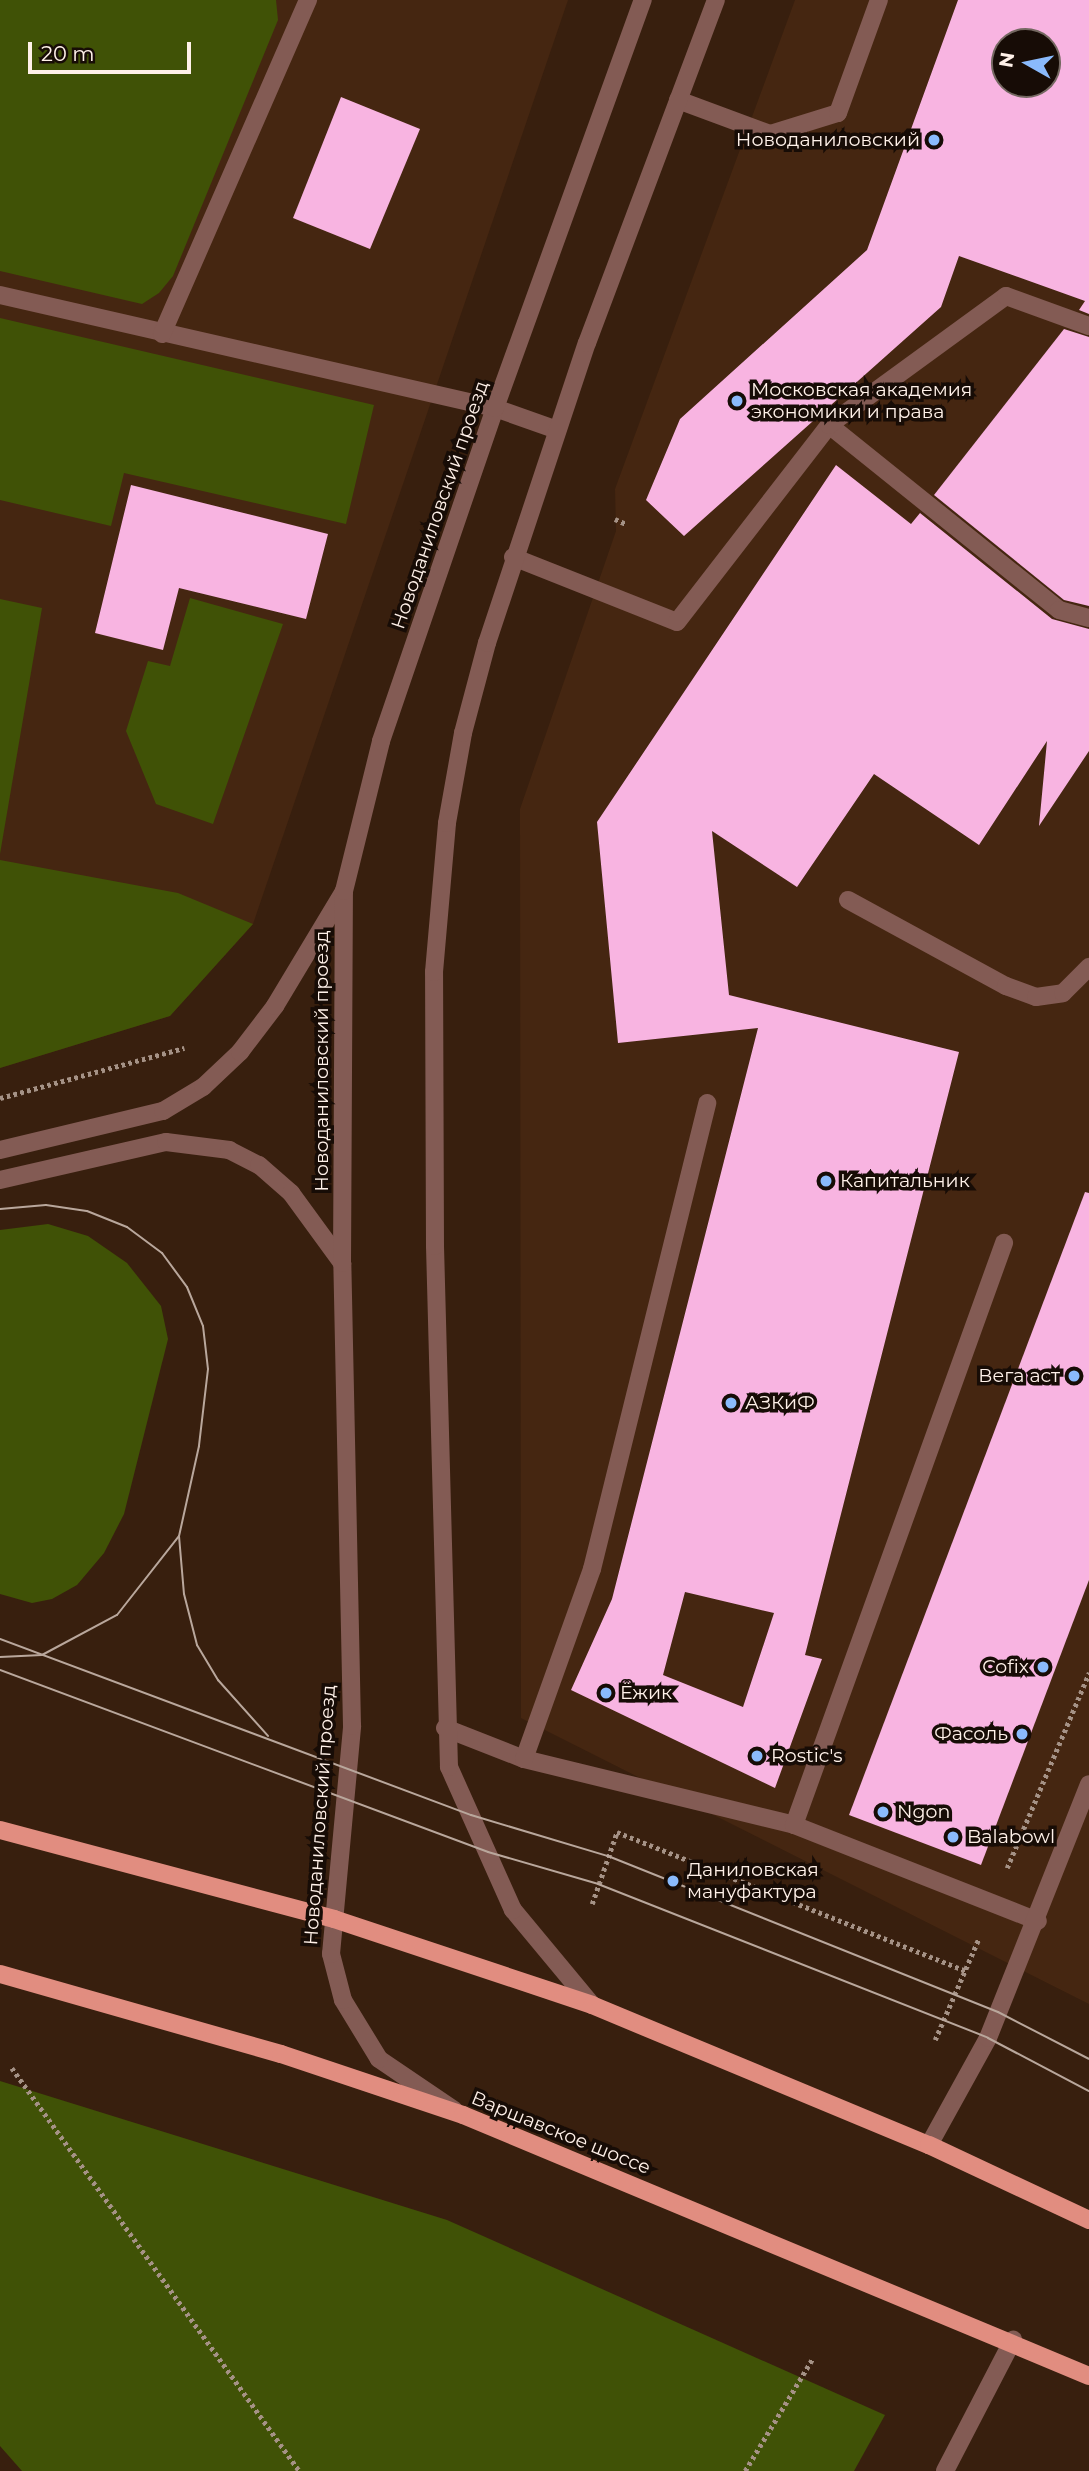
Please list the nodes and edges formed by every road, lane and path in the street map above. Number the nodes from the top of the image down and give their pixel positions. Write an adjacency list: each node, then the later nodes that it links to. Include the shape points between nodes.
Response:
1 (308, 0): 8 (street)
2 (643, 0): 9 (street, Новоданиловский проезд)
3 (716, 0): 5 (street)
4 (879, 0): 5 (street, via 838,113 770,134)
5 (678, 100): 11 (street)
6 (0, 295): 8 (street)
7 (1089, 326): 10 (street, via 1006,296)
8 (162, 334): 9 (street)
9 (495, 408): 11 (street); 16 (street, Новоданиловский проезд, via 381,741)
10 (829, 425): 14 (street, via 677,622); 15 (street, via 1059,610)
11 (557, 430): 14 (street)
12 (615, 519): 13 (path)
13 (626, 524)
14 (513, 557): 27 (street, via 463,733 447,824 434,972)
15 (1089, 618)
16 (344, 891): 22 (street, via 275,1006 240,1052 203,1087 163,1111); 25 (street, Новоданиловский проезд)
17 (848, 900): 18 (street, via 1006,986 1035,997 1063,993)
18 (1089, 967)
19 (184, 1048): 20 (path)
20 (0, 1098)
21 (707, 1103): 28 (street, via 592,1569)
22 (0, 1150)
23 (0, 1180): 25 (street, via 166,1142 229,1150 259,1165 291,1193)
24 (1004, 1243): 30 (street)
25 (342, 1264): 34 (street, Новоданиловский проезд, via 352,1727)
26 (1089, 1673): 32 (path)
27 (445, 1728): 28 (street); 38 (street, via 449,1767 513,1910)
28 (524, 1759): 30 (street)
29 (1089, 1784): 35 (street)
30 (794, 1825): 32 (street)
31 (0, 1830): 34 (main road)
32 (993, 1903): 35 (street); 36 (path)
33 (592, 1904): 36 (path, via 617,1832)
34 (334, 1919): 38 (main road); 41 (street, Новоданиловский проезд, via 331,1954 343,2000 379,2059)
35 (1038, 1921): 42 (street, via 988,2038)
36 (967, 1971): 39 (path)
37 (0, 1974): 41 (main road, Варшавское шоссе, via 281,2054)
38 (592, 2005): 42 (main road)
39 (935, 2040)
40 (12, 2068): 47 (path)
41 (463, 2115): 44 (main road, Варшавское шоссе)
42 (929, 2145): 43 (main road)
43 (1089, 2220)
44 (1013, 2340): 46 (main road, Варшавское шоссе); 49 (street)
45 (813, 2358): 48 (path)
46 (1089, 2376)
47 (299, 2471)
48 (745, 2471)
49 (945, 2471)

